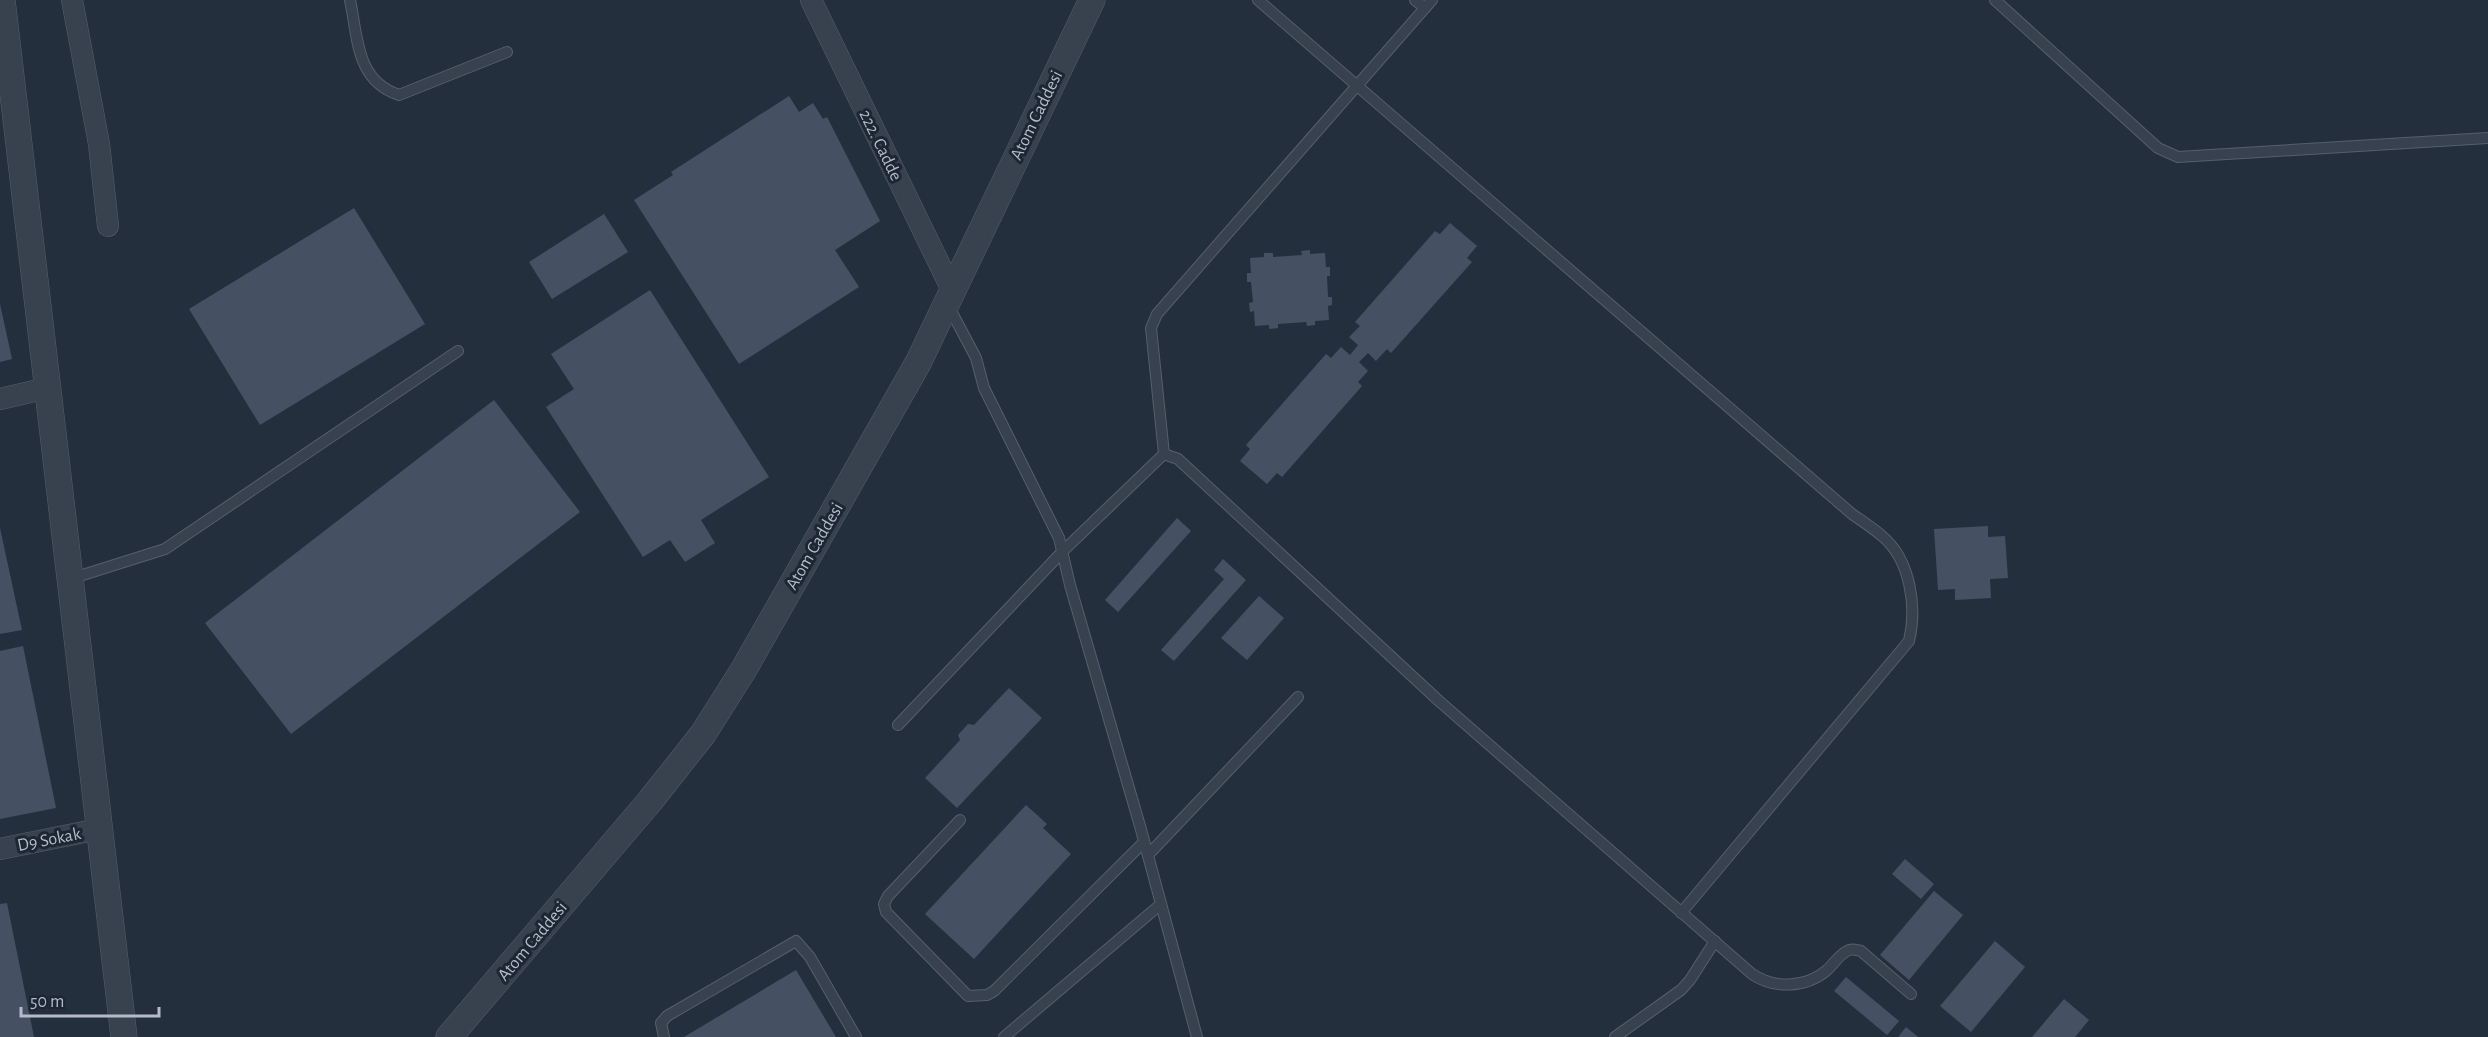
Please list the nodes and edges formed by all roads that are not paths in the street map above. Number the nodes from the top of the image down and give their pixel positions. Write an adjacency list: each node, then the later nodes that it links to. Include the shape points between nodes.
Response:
1 (2, 0): 16 (street)
2 (72, 0): 13 (street, via 99,144)
3 (350, 0): 10 (lane, via 367,73 375,83 399,95)
4 (811, 0): 14 (street, 222. Cadde)
5 (1092, 0): 14 (street, Atom Caddesi)
6 (1257, 0): 11 (lane)
7 (1415, 0): 9 (lane)
8 (1996, 1): 12 (lane, via 2158,148 2178,158)
9 (1428, 4): 11 (lane)
10 (507, 52)
11 (1357, 84): 18 (lane, via 1153,321); 29 (lane, via 1852,514 1883,536 1901,564 1912,596 1909,641)
12 (2488, 138)
13 (108, 226)
14 (949, 296): 19 (lane, via 976,358 984,388); 33 (street, Atom Caddesi, via 918,363 703,734)
15 (458, 351): 20 (lane, via 165,549)
16 (47, 388): 17 (street); 20 (street)
17 (0, 399)
18 (1164, 454): 19 (lane); 29 (lane, via 1178,459 1439,701)
19 (1063, 551): 22 (lane); 25 (lane)
20 (70, 579): 24 (street)
21 (1299, 697): 27 (lane)
22 (898, 725)
23 (960, 820): 25 (lane, via 884,904 886,912 968,996 994,991)
24 (99, 829): 26 (street, D9 Sokak); 32 (street)
25 (1144, 842): 27 (lane)
26 (0, 849)
27 (1148, 855): 28 (lane)
28 (1161, 904): 36 (lane); 37 (lane)
29 (1681, 913): 30 (lane)
30 (1715, 941): 31 (lane, via 1752,974 1770,984 1815,979 1846,951 1854,949); 38 (lane, via 1681,990)
31 (1911, 994)
32 (124, 1037)
33 (449, 1037)
34 (664, 1037): 35 (lane, via 661,1023 667,1016 796,941 810,957)
35 (856, 1037)
36 (1004, 1037)
37 (1197, 1037)
38 (1615, 1037)

